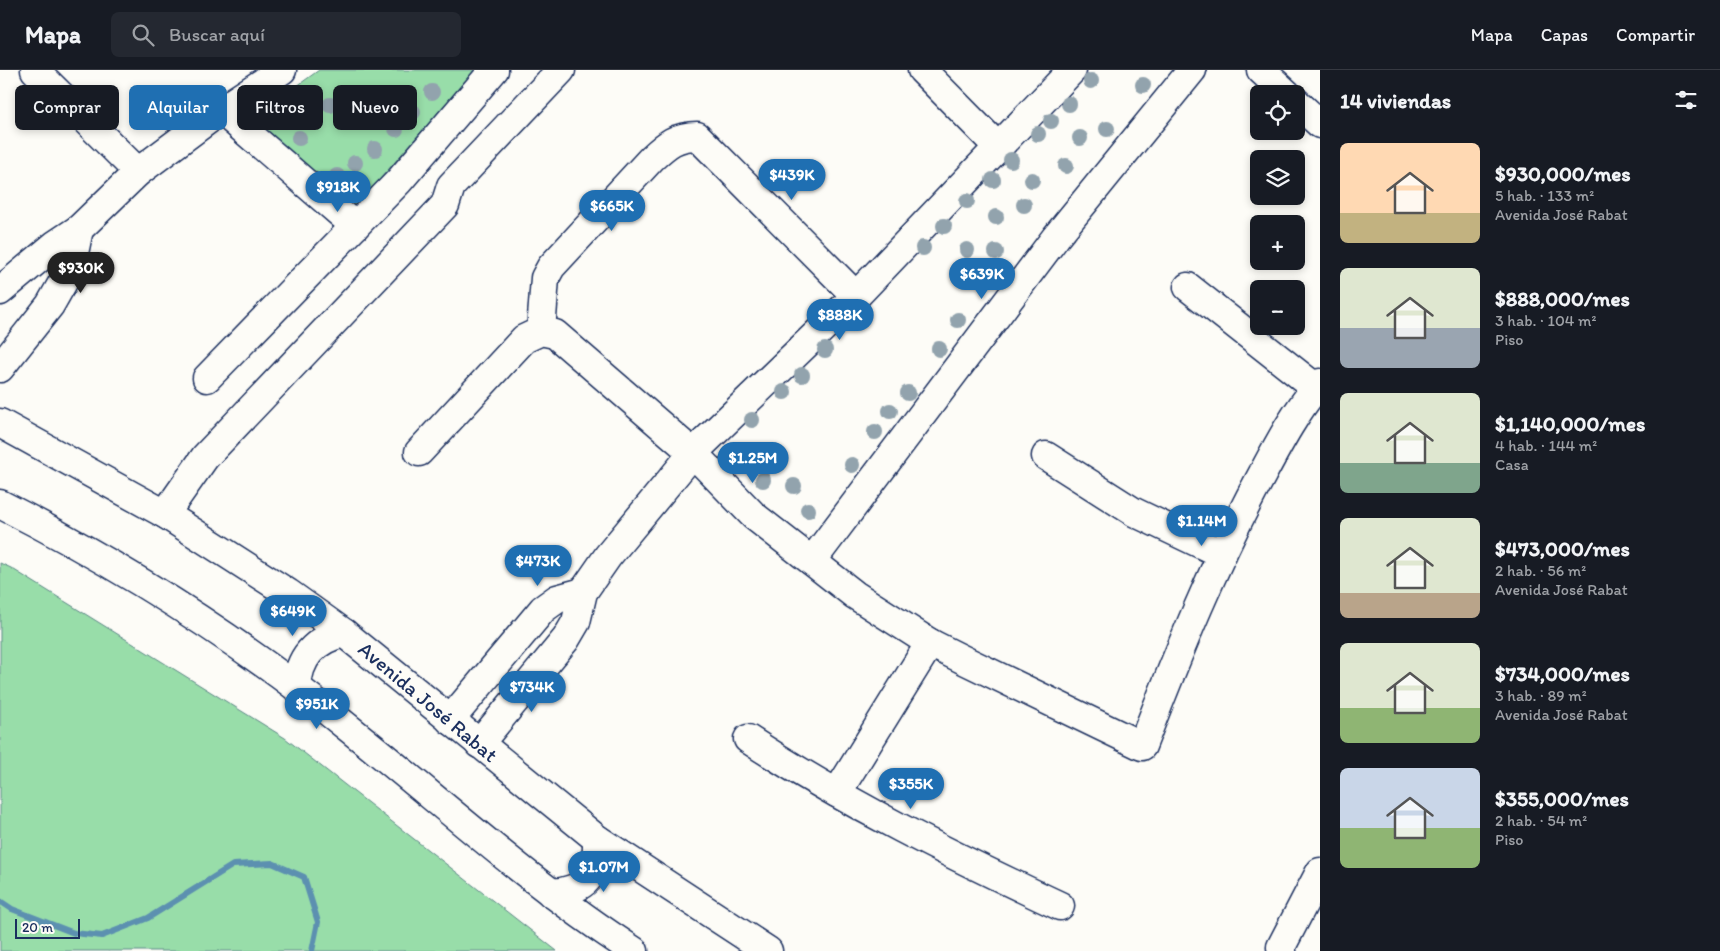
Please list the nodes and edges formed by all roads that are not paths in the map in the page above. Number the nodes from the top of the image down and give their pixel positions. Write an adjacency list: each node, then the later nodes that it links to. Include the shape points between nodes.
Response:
1 (35, 70): 14 (street)
2 (282, 70): 10 (street)
3 (494, 70): 15 (street, via 399,181)
4 (561, 70): 29 (street, via 451,186 445,205 205,457)
5 (922, 70): 13 (street)
6 (1072, 70): 13 (street)
7 (1192, 70): 31 (street, via 1056,237)
8 (1261, 70): 9 (street)
9 (1277, 85)
10 (227, 106)
11 (227, 115): 15 (street)
12 (194, 130): 14 (street)
13 (999, 148): 19 (street)
14 (138, 172): 16 (street)
15 (355, 226): 22 (street)
16 (79, 229): 18 (street); 21 (street, via 71,268 54,298)
17 (1188, 287): 23 (street)
18 (0, 291)
19 (856, 296): 20 (street, via 697,136 683,136 670,141 652,158 551,268 545,278); 26 (street)
20 (541, 331): 25 (street, via 524,339); 26 (street, via 555,334)
21 (0, 368)
22 (207, 378)
23 (1318, 386): 30 (street, via 1279,444)
24 (0, 423): 29 (street, Avenida José Rabat)
25 (419, 452)
26 (693, 453): 31 (street, via 754,516); 32 (street, via 608,556)
27 (1046, 456): 30 (street, via 1134,512)
28 (0, 504): 35 (street, via 132,576)
29 (165, 514): 33 (street, Avenida José Rabat, via 240,560)
30 (1222, 554): 34 (street, via 1183,640 1142,746)
31 (812, 562): 34 (street, via 855,595)
32 (583, 592): 36 (street, via 557,599 543,609); 38 (street, via 576,622 566,639)
33 (344, 633): 35 (street, via 324,639 310,650 302,664); 36 (street, Avenida José Rabat)
34 (930, 643): 39 (street)
35 (298, 688): 42 (street)
36 (450, 720): 38 (street, Avenida José Rabat)
37 (748, 739): 39 (street)
38 (479, 744): 40 (street, Avenida José Rabat)
39 (837, 793): 43 (street, via 949,854)
40 (597, 839): 42 (street, via 598,856 591,876 576,888); 45 (street, Avenida José Rabat)
41 (1320, 872): 46 (street, via 1281,947)
42 (551, 893): 44 (street)
43 (1060, 906)
44 (634, 951)
45 (768, 951)
46 (1282, 951)

